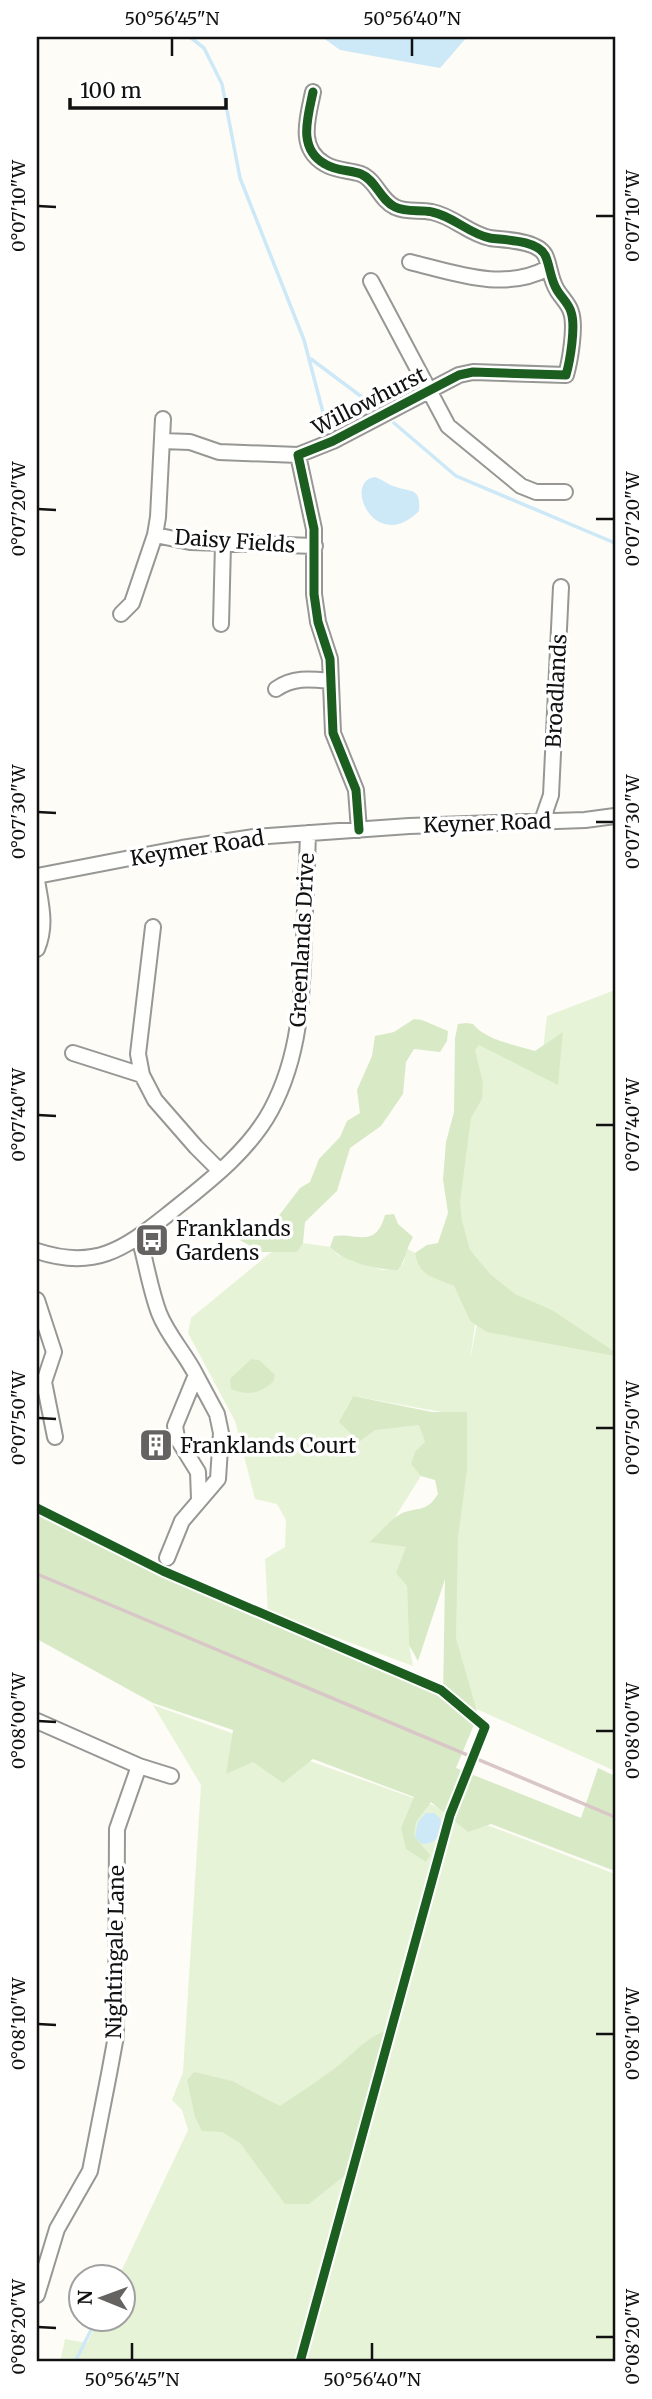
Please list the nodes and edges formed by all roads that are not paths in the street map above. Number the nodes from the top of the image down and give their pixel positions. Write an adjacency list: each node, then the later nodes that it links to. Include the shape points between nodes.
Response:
1 (313, 92): 3 (street, via 307,141 325,165 362,174 395,207 433,212 487,237 538,248)
2 (410, 262): 3 (street, via 492,280 512,280)
3 (548, 268): 5 (street, Willowhurst, via 572,314 566,375 473,372)
4 (371, 281): 5 (street)
5 (428, 391): 8 (street, Willowhurst); 9 (street, via 448,426 521,486 536,492)
6 (163, 419): 7 (street)
7 (162, 440): 8 (street, via 190,442 219,452); 10 (street)
8 (298, 455): 12 (street, Willowhurst)
9 (565, 492)
10 (155, 535): 11 (street, Daisy Fields); 14 (street, via 132,604)
11 (223, 544): 12 (street, Daisy Fields); 15 (street)
12 (315, 546): 16 (street, Willowhurst, via 314,594 330,659)
13 (561, 587): 18 (street, Broadlands)
14 (121, 614)
15 (221, 624)
16 (330, 681): 17 (street, via 304,678); 22 (street, Willowhurst, via 333,733 356,790)
17 (276, 689)
18 (551, 795): 20 (street); 21 (street, Broadlands)
19 (615, 816): 20 (street, Keyner Road)
20 (565, 820): 21 (street, Keyner Road)
21 (542, 821): 22 (street, Keyner Road)
22 (359, 830): 23 (street, Keymer Road)
23 (308, 833): 24 (street, Keymer Road, via 182,848); 29 (street, Greenlands Drive, via 301,1009 294,1050 270,1112)
24 (37, 878): 26 (street, via 44,917)
25 (153, 927): 28 (street, via 138,1054)
26 (37, 949)
27 (73, 1053): 28 (street)
28 (142, 1075): 29 (street, via 155,1100)
29 (220, 1171): 30 (street, Greenlands Drive)
30 (139, 1237): 31 (street, Greenlands Drive, via 106,1256 79,1259); 33 (street, via 159,1313)
31 (37, 1251)
32 (37, 1300): 34 (street, via 54,1352 44,1382)
33 (196, 1375): 35 (street, via 217,1414 221,1433); 36 (street, via 175,1426)
34 (55, 1437)
35 (218, 1454): 36 (street); 37 (street, via 218,1479)
36 (197, 1478): 37 (street)
37 (198, 1499): 38 (street, via 182,1521)
38 (167, 1558)
39 (37, 1721): 40 (street)
40 (139, 1766): 41 (street); 42 (street, Nightingale Lane, via 117,1829 116,2036 109,2074 90,2171 57,2230)
41 (171, 1776)
42 (37, 2295)

